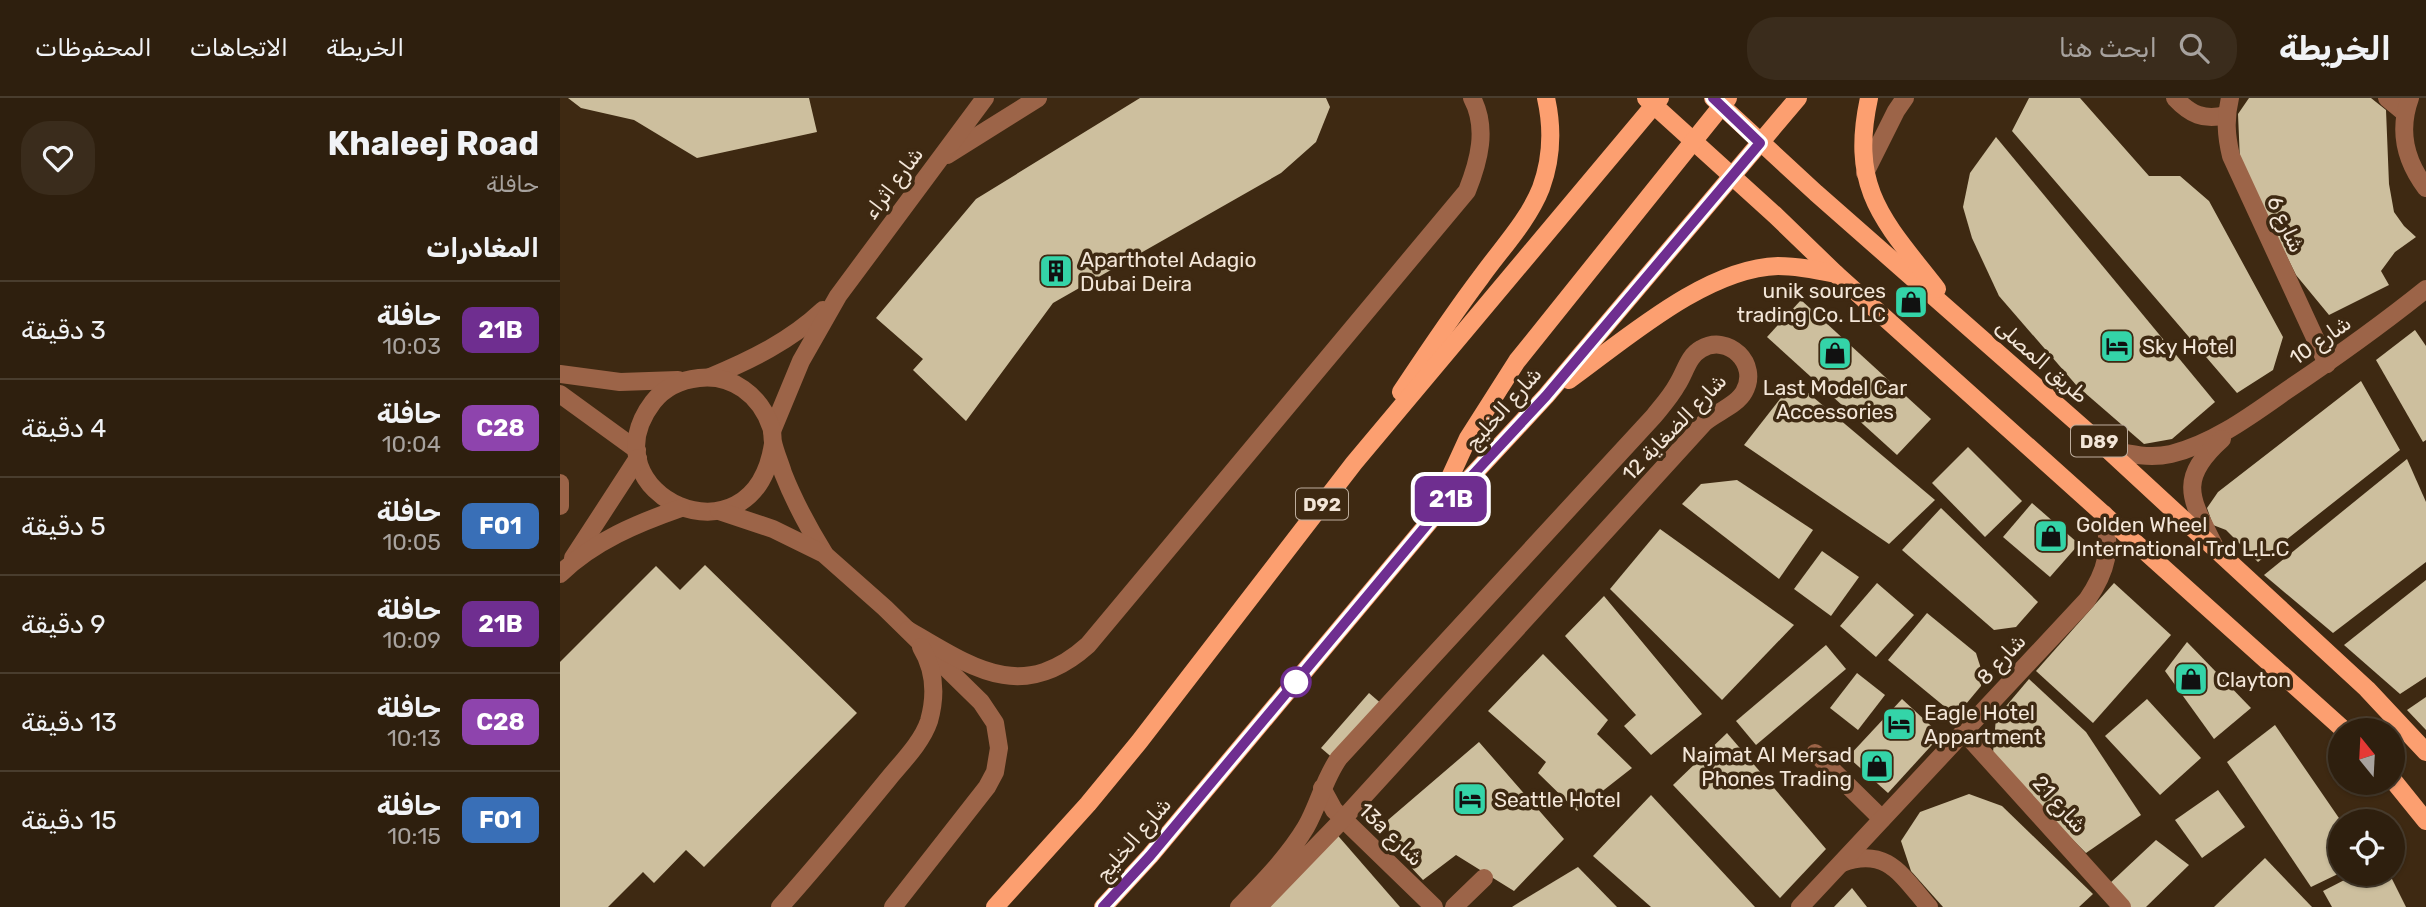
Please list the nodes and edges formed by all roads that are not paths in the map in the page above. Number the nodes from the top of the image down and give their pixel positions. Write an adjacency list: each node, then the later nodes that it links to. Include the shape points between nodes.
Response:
1 (985, 98): 16 (street, شارع اثراء)
2 (1038, 98): 16 (street)
3 (1472, 98): 44 (street, via 1481,133 1479,163 1467,191 1088,645 1059,667 1015,677 989,674)
4 (1546, 98): 34 (main road, via 1550,157 1540,189 1524,219 1438,335)
5 (1798, 98): 15 (main road, شارع الخليج)
6 (1869, 98): 17 (main road, via 1861,145)
7 (1905, 98): 17 (street)
8 (2175, 98): 13 (street, via 2203,118)
9 (2387, 98): 12 (street)
10 (1653, 100): 14 (main road, D89); 34 (main road, D92)
11 (1721, 101): 14 (main road); 15 (main road, طريق المصلى / D89)
12 (2407, 106): 19 (street, via 2404,143 2413,171)
13 (2228, 107): 24 (street, شارع 6, via 2226,136 2238,175)
14 (1693, 141): 18 (main road, D89); 40 (main road, via 1511,370 1468,438)
15 (1760, 143): 18 (main road, شارع الخليج); 23 (main road, طريق المصلى / D89)
16 (938, 161): 22 (street, شارع اثراء)
17 (1865, 173): 23 (main road, via 1887,225)
18 (1732, 177): 20 (main road, D89); 29 (main road, شارع الخليج)
19 (2426, 188)
20 (1836, 274): 29 (main road, via 1776,266 1709,283); 39 (main road, D89)
21 (2426, 289): 24 (street, شارع 10)
22 (838, 296): 26 (street, شارع اثراء, via 779,344); 31 (street, شارع اثراء, via 801,361)
23 (1963, 322): 32 (main road, طريق المصلى / D89)
24 (2327, 363): 30 (street, شارع 10)
25 (560, 374): 27 (street, via 620,382)
26 (710, 377): 27 (street); 31 (street, via 727,380 750,394 766,414)
27 (688, 379): 33 (street, via 671,386 645,413)
28 (560, 394): 33 (street)
29 (1546, 396): 40 (main road, شارع الخليج)
30 (2238, 424): 32 (street, شارع 10, via 2168,454 2136,456); 41 (street, شارع 10, via 2200,460 2192,484 2196,509)
31 (773, 437): 38 (street, via 763,480 736,505); 42 (street, via 795,500)
32 (2107, 449): 41 (main road, طريق المصلى / D89)
33 (638, 454): 37 (street, via 653,489); 43 (street)
34 (1354, 463): 58 (main road, D92, via 1139,742)
35 (560, 483): 36 (street)
36 (560, 506)
37 (681, 508): 38 (street); 43 (street, via 620,532)
38 (719, 511): 42 (street, via 773,529)
39 (2104, 514): 45 (main road, D89); 46 (street, شارع 8, via 2107,559 2100,581)
40 (1430, 521): 59 (main road, شارع الخليج)
41 (2217, 552): 47 (main road, طريق المصلى / D89, via 2367,689)
42 (824, 554): 44 (street)
43 (562, 571)
44 (908, 630): 56 (street, via 923,650 932,674 934,699 928,723 916,745); 57 (street, via 981,702 995,723 999,748 987,787)
45 (2331, 718)
46 (1964, 732): 52 (street, شارع 8); 66 (street, شارع 21)
47 (2426, 752)
48 (1815, 753): 52 (street)
49 (1322, 788): 51 (street, 13a شارع); 51 (street, 12 شارع الضغاية, via 1339,758 1654,416 1677,386 1691,357 1715,345 1740,354 1749,379 1744,392 1705,422); 60 (street, 12 شارع الضغاية, via 1297,843)
50 (2405, 795): 53 (main road)
51 (1343, 819): 61 (street, 12 شارع الضغاية); 62 (street, 13a شارع)
52 (1882, 819): 54 (street, شارع 8)
53 (2426, 821)
54 (1841, 863): 64 (street, شارع 8); 65 (street, via 1857,857 1889,863)
55 (1484, 878): 63 (street)
56 (780, 907)
57 (893, 907)
58 (995, 907)
59 (1103, 907)
60 (1239, 907)
61 (1258, 907)
62 (1434, 907)
63 (1454, 907)
64 (1800, 907)
65 (1929, 907)
66 (2122, 907)

